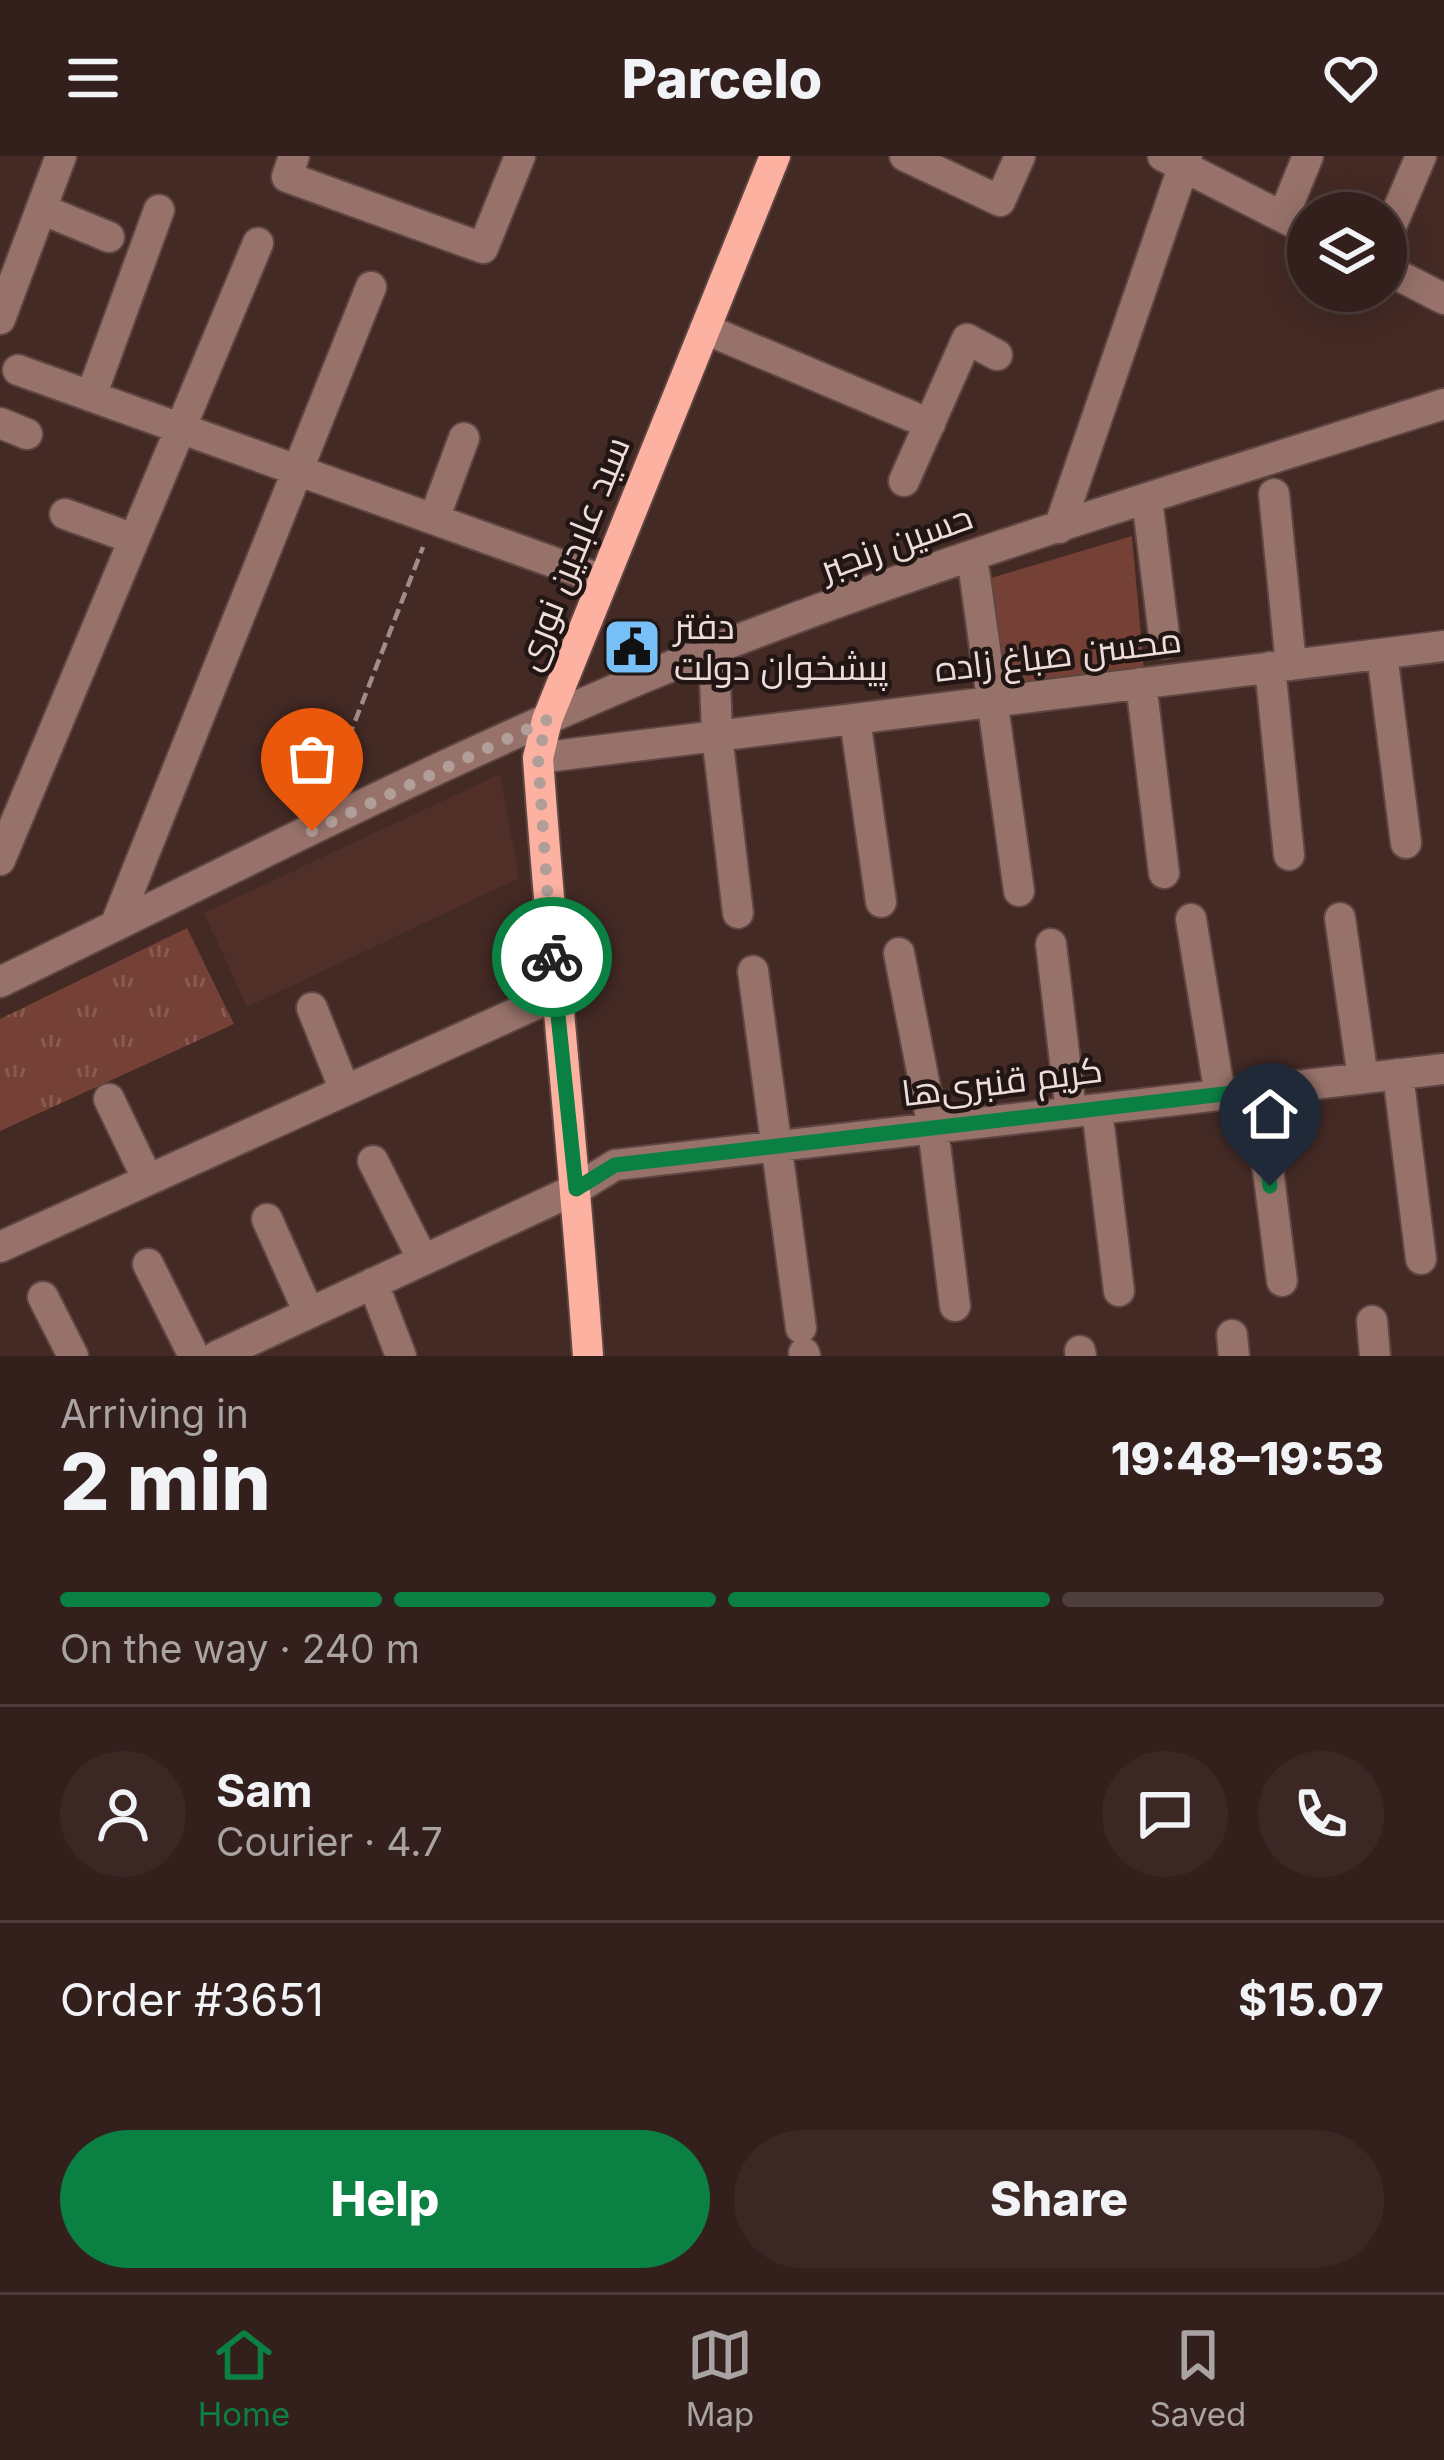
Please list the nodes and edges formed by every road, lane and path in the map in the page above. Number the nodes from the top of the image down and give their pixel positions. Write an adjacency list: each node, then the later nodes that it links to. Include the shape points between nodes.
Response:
1 (61, 156): 12 (street)
2 (520, 156): 9 (street, via 483,248)
3 (775, 156): 21 (main road, سید عابدین نوری)
4 (905, 156): 5 (street, via 1000,201)
5 (1020, 156)
6 (1308, 156): 10 (street)
7 (1421, 156): 11 (street)
8 (1178, 160): 14 (street); 35 (street)
9 (291, 166)
10 (1302, 192)
11 (1406, 192)
12 (41, 209): 15 (street); 20 (street)
13 (159, 210): 24 (street)
14 (1287, 219)
15 (109, 237)
16 (258, 243): 27 (street)
17 (1407, 280): 19 (street)
18 (371, 287): 29 (street)
19 (1444, 299)
20 (0, 319)
21 (705, 329): 26 (street); 38 (main road, سید عابدین نوری)
22 (997, 355): 26 (street, via 967,339)
23 (18, 370): 24 (street)
24 (92, 396): 27 (street)
25 (1444, 404): 32 (street, حسین رنجبر)
26 (930, 424): 30 (street)
27 (180, 428): 29 (street); 36 (street)
28 (464, 438): 34 (street)
29 (300, 471): 34 (street); 60 (street)
30 (904, 481)
31 (1274, 494): 43 (street)
32 (1147, 500): 35 (street, حسین رنجبر); 39 (street)
33 (65, 514): 36 (street)
34 (434, 519): 38 (street); 50 (path)
35 (1059, 528): 37 (street, حسین رنجبر)
36 (134, 539): 53 (street)
37 (972, 556): 41 (street, حسین رنجبر); 45 (street)
38 (604, 580): 47 (main road, سید عابدین نوری)
39 (1165, 643)
40 (1444, 646): 42 (street, محسن صباغ زاده)
41 (714, 649): 47 (street, حسین رنجبر); 48 (street)
42 (1382, 654): 43 (street, محسن صباغ زاده); 51 (street)
43 (1280, 666): 44 (street, محسن صباغ زاده); 52 (street)
44 (1141, 683): 45 (street, محسن صباغ زاده); 54 (street)
45 (994, 701): 46 (street, محسن صباغ زاده); 55 (street)
46 (855, 719): 48 (street, محسن صباغ زاده); 56 (street)
47 (547, 720): 49 (main road, سید عابدین نوری); 60 (street, حسین رنجبر)
48 (718, 736): 49 (street, محسن صباغ زاده); 57 (street)
49 (538, 758): 65 (main road, سید عابدین نوری)
50 (329, 786)
51 (1406, 843)
52 (1289, 855)
53 (0, 860)
54 (1164, 873)
55 (1019, 892)
56 (881, 902)
57 (739, 913)
58 (1340, 918): 69 (street)
59 (1191, 919): 72 (street)
60 (115, 926): 64 (street, حسین رنجبر)
61 (1051, 944): 74 (street)
62 (898, 953): 75 (street)
63 (753, 971): 76 (street)
64 (0, 982)
65 (554, 996): 70 (street); 79 (main road, سید عابدین نوری)
66 (312, 1008): 70 (street)
67 (1444, 1069): 68 (street, کریم قنبری‌ها)
68 (1398, 1074): 69 (street, کریم قنبری‌ها); 82 (street)
69 (1364, 1078): 71 (street, کریم قنبری‌ها)
70 (344, 1088): 78 (street)
71 (1258, 1090): 72 (street, کریم قنبری‌ها); 85 (street)
72 (1220, 1095): 74 (street, کریم قنبری‌ها)
73 (109, 1099): 78 (street)
74 (1084, 1110): 75 (street, کریم قنبری‌ها); 87 (street)
75 (933, 1128): 76 (street, کریم قنبری‌ها); 89 (street)
76 (776, 1146): 79 (street, کریم قنبری‌ها, via 615,1165); 92 (street)
77 (373, 1161): 83 (street)
78 (147, 1178): 81 (street)
79 (576, 1189): 83 (street, کریم قنبری‌ها); 94 (main road, سید عابدین نوری)
80 (267, 1219): 90 (street)
81 (0, 1247)
82 (1421, 1258)
83 (423, 1260): 86 (street, کریم قنبری‌ها)
84 (148, 1264): 96 (street)
85 (1282, 1281)
86 (373, 1283): 90 (street, کریم قنبری‌ها); 98 (street)
87 (1119, 1291)
88 (43, 1297): 95 (street)
89 (955, 1306)
90 (309, 1313): 93 (street, کریم قنبری‌ها)
91 (1372, 1321): 99 (street)
92 (803, 1346)
93 (262, 1347): 97 (street, کریم قنبری‌ها)
94 (584, 1354)
95 (73, 1356)
96 (194, 1356)
97 (218, 1356)
98 (401, 1356)
99 (1376, 1356)

